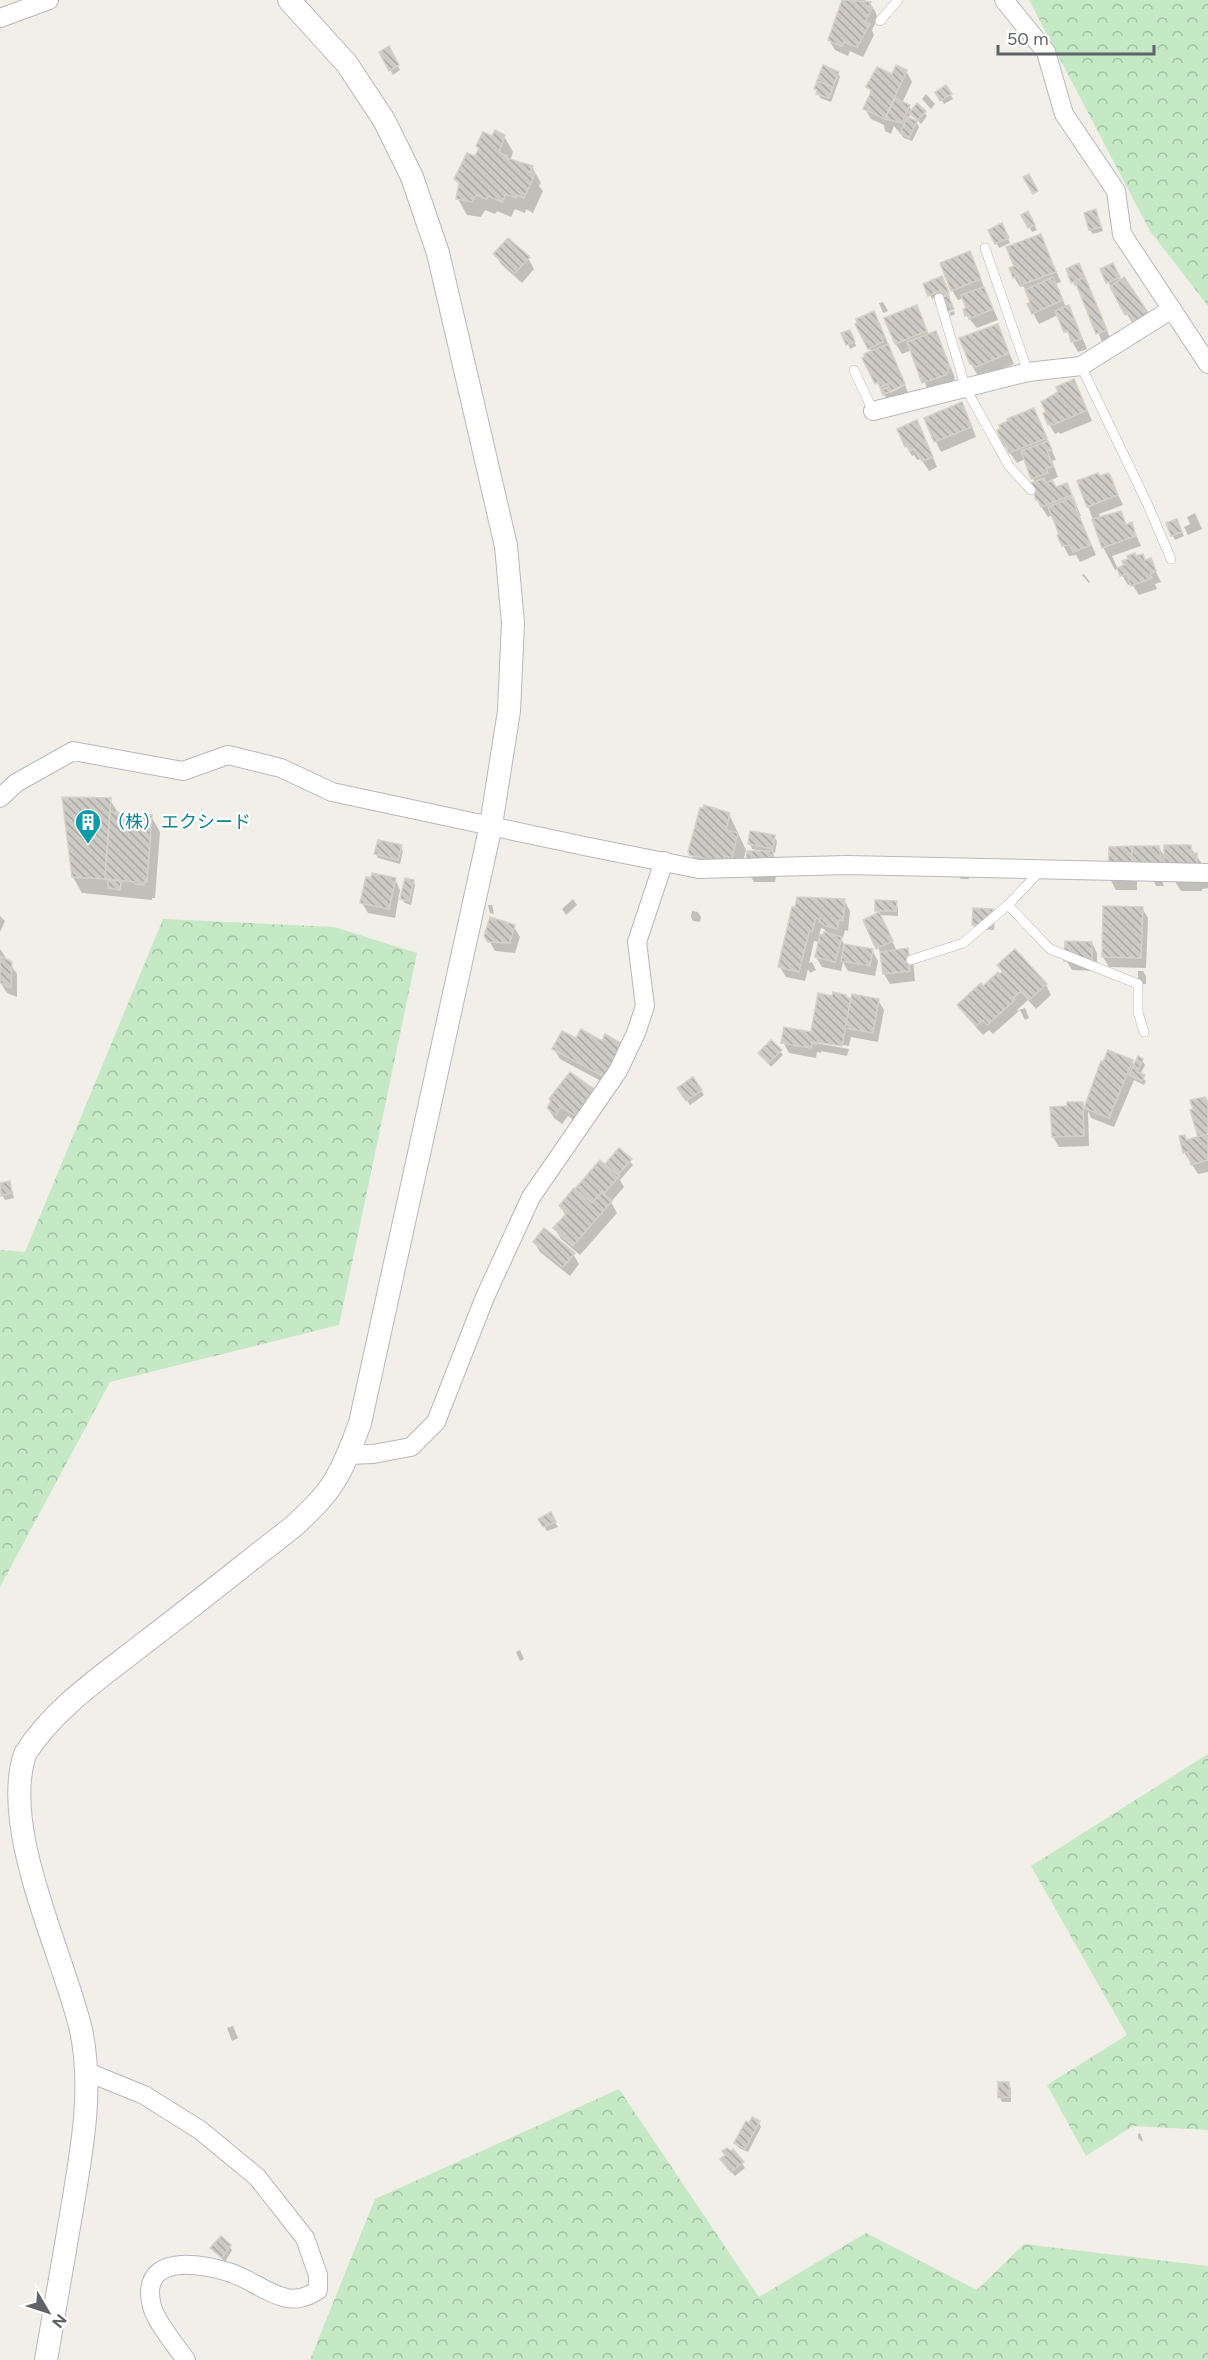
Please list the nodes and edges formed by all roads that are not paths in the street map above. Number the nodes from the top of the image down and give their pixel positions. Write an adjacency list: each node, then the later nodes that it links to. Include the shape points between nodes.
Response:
1 (49, 0): 5 (street)
2 (289, 0): 19 (street, via 347,64 384,120 412,177 438,253 506,546 513,623 509,711)
3 (898, 0): 6 (lane)
4 (1004, 0): 9 (street, via 1046,52 1064,114 1116,191 1122,234)
5 (0, 18)
6 (880, 21)
7 (985, 248): 13 (lane)
8 (939, 298): 14 (lane)
9 (1172, 309): 10 (street); 11 (street)
10 (1208, 364)
11 (1081, 366): 13 (street); 17 (lane)
12 (854, 370): 15 (lane)
13 (1028, 372): 14 (street)
14 (966, 389): 15 (street); 16 (lane, via 1009,466)
15 (873, 411)
16 (1031, 490)
17 (1171, 559)
18 (0, 798): 19 (street, via 16,783 73,751 183,771 228,755 281,768 332,792)
19 (491, 825): 20 (street); 26 (street, via 360,1422)
20 (664, 861): 21 (street, via 699,869 847,865); 26 (street, via 637,942 645,1006 636,1033 618,1071 531,1197 485,1297 436,1422 411,1447)
21 (1041, 870): 22 (street); 23 (lane)
22 (1208, 873)
23 (1008, 905): 24 (lane, via 963,943); 25 (lane, via 1050,949 1138,984 1137,1012)
24 (911, 960)
25 (1144, 1032)
26 (347, 1455): 27 (street, via 335,1480 294,1526 78,1696 24,1755 15,1778 11,1810 15,1840 24,1879 81,2030)
27 (86, 2071): 28 (street, via 81,2159); 29 (street, via 144,2095 200,2130 257,2177 305,2238 318,2275 318,2290 308,2297 284,2298 230,2272 199,2264 177,2265 157,2274 150,2290 156,2317)
28 (46, 2360)
29 (186, 2360)

